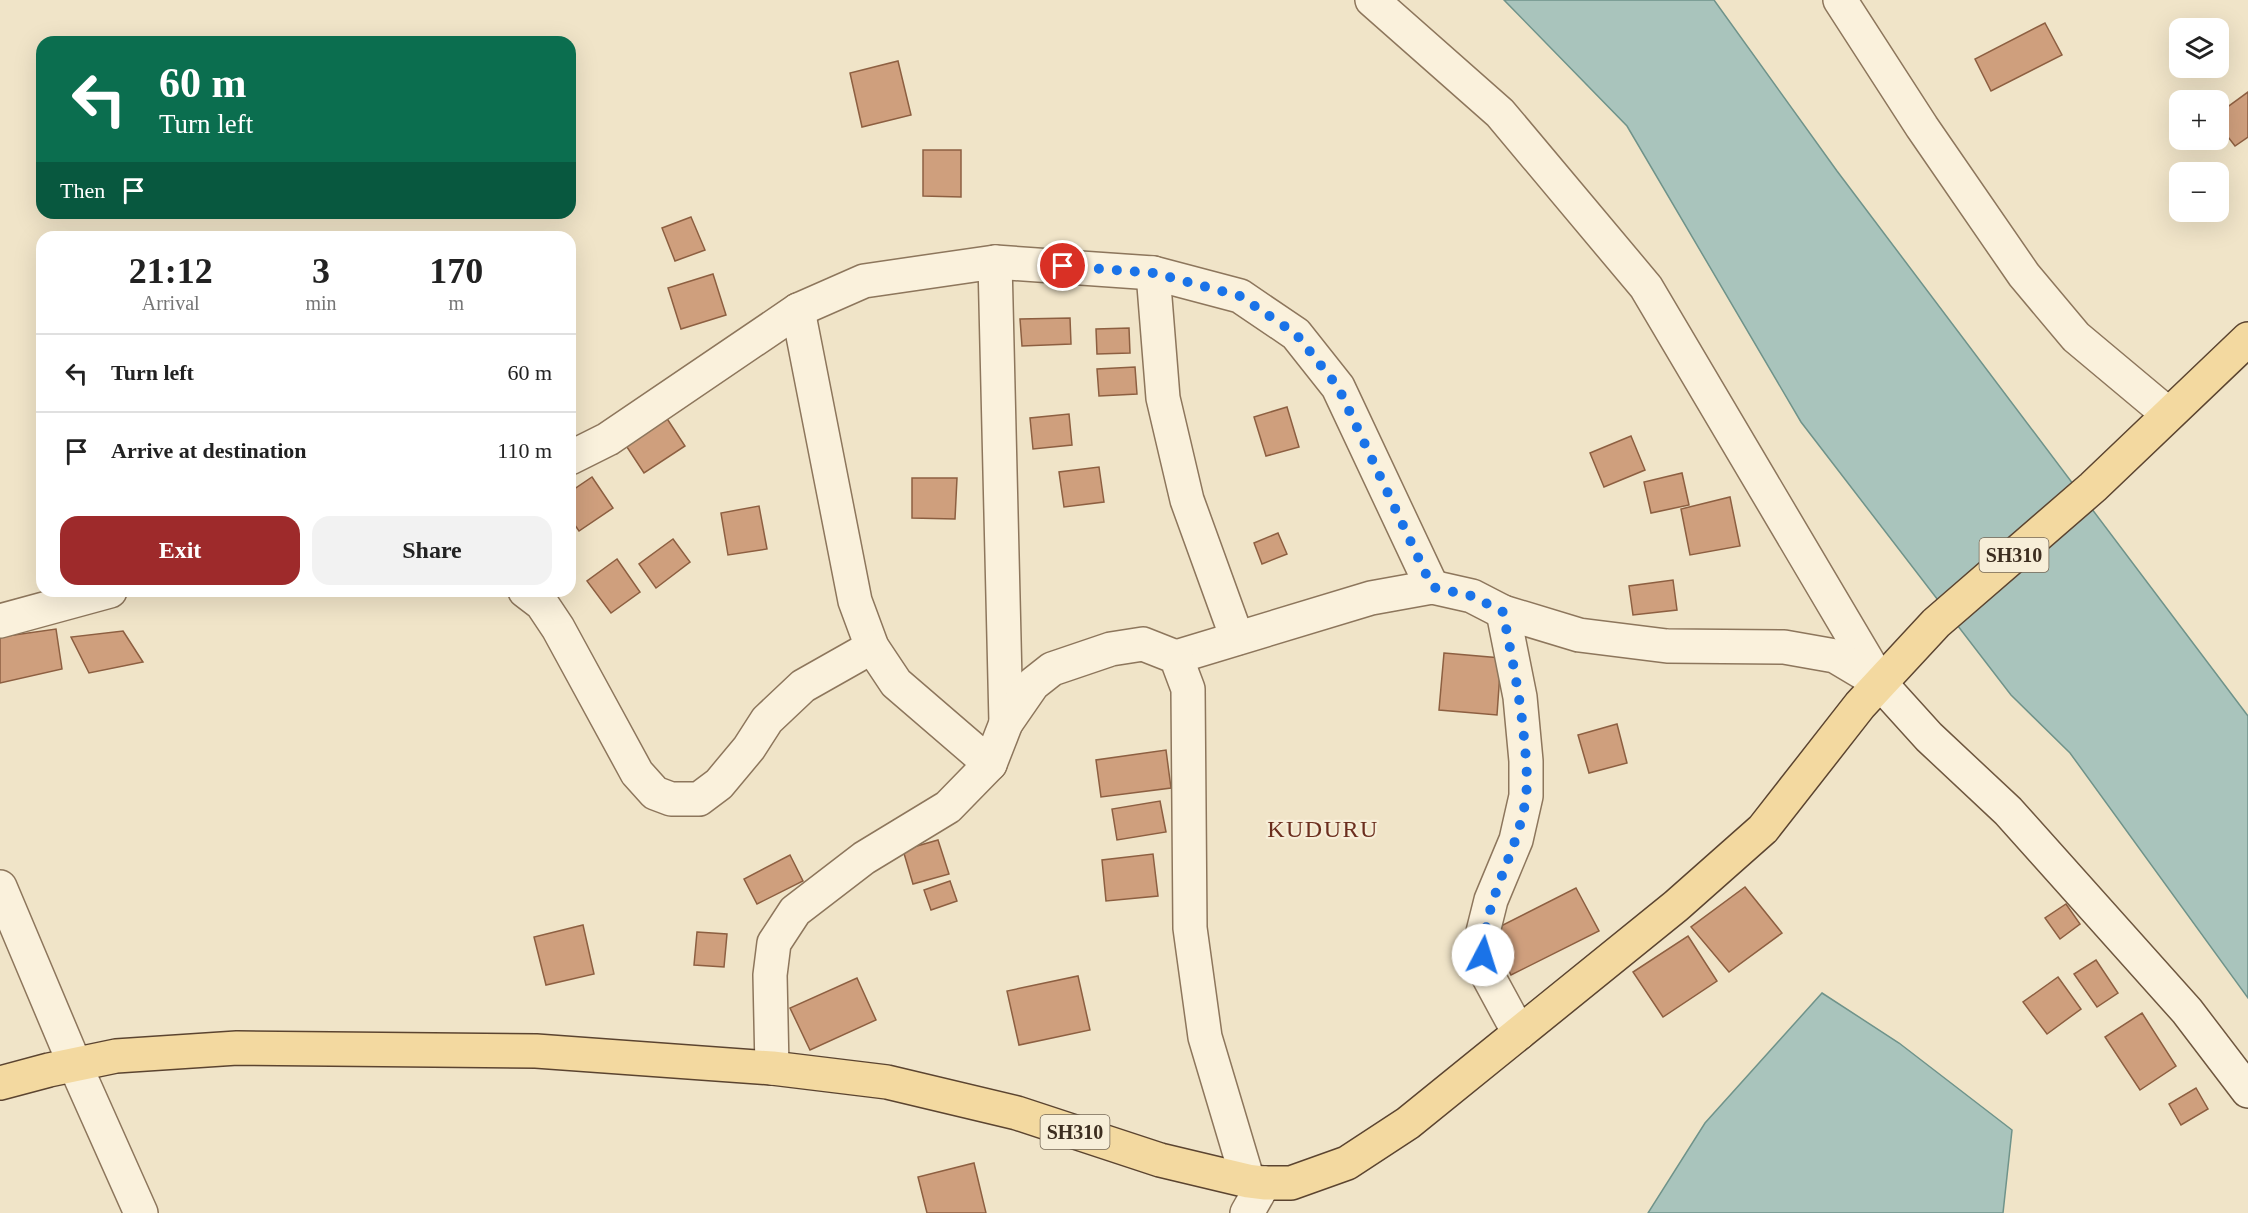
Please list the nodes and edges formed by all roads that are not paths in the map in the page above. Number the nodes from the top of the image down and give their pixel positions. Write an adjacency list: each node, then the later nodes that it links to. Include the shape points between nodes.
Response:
1 (1372, 0): 17 (street, via 1500,113 1646,287)
2 (1840, 0): 7 (street, via 2024,275 2076,337)
3 (995, 262): 4 (street); 5 (street, via 864,281); 18 (street)
4 (1154, 273): 9 (street, via 1240,296 1296,334 1338,387); 14 (street, via 1169,421 1187,500)
5 (798, 310): 8 (street, via 608,439); 15 (street, via 855,601)
6 (2248, 339): 7 (main road, SH310)
7 (2168, 414): 17 (main road, SH310, via 2093,487 1936,623)
8 (576, 455)
9 (1432, 587): 12 (street, via 1472,596); 14 (street, via 1371,598)
10 (88, 597): 13 (street)
11 (533, 597): 15 (street, via 558,628 637,773 655,793 671,799 699,799 719,784 768,720 803,686)
12 (1503, 612): 17 (street, via 1590,637 1667,646 1784,647 1835,656); 21 (street, via 1520,697 1526,796 1516,840 1491,900 1483,932 1483,955 1487,974)
13 (0, 621)
14 (1237, 638): 16 (street)
15 (872, 647): 19 (street, via 896,683)
16 (1176, 657): 18 (street, via 1143,644 1111,649 1052,669 1033,684); 26 (street, via 1188,689 1190,928 1205,1037)
17 (1881, 684): 21 (main road, SH310, via 1762,829 1676,906); 25 (street, via 1929,737 2008,810 2187,1011)
18 (1006, 723): 19 (street)
19 (990, 764): 23 (street, via 948,807 864,858 795,911 774,943 770,975)
20 (0, 887): 22 (street)
21 (1519, 1033): 26 (main road, SH310, via 1408,1123 1347,1163 1291,1183)
22 (75, 1065): 23 (main road, SH310, via 116,1056 237,1048 390,1048 536,1051); 24 (main road, SH310); 27 (street)
23 (772, 1068): 26 (main road, SH310, via 887,1082 1017,1113 1160,1160)
24 (0, 1083)
25 (2248, 1091)
26 (1256, 1182): 28 (street)
27 (141, 1213)
28 (1247, 1213)

